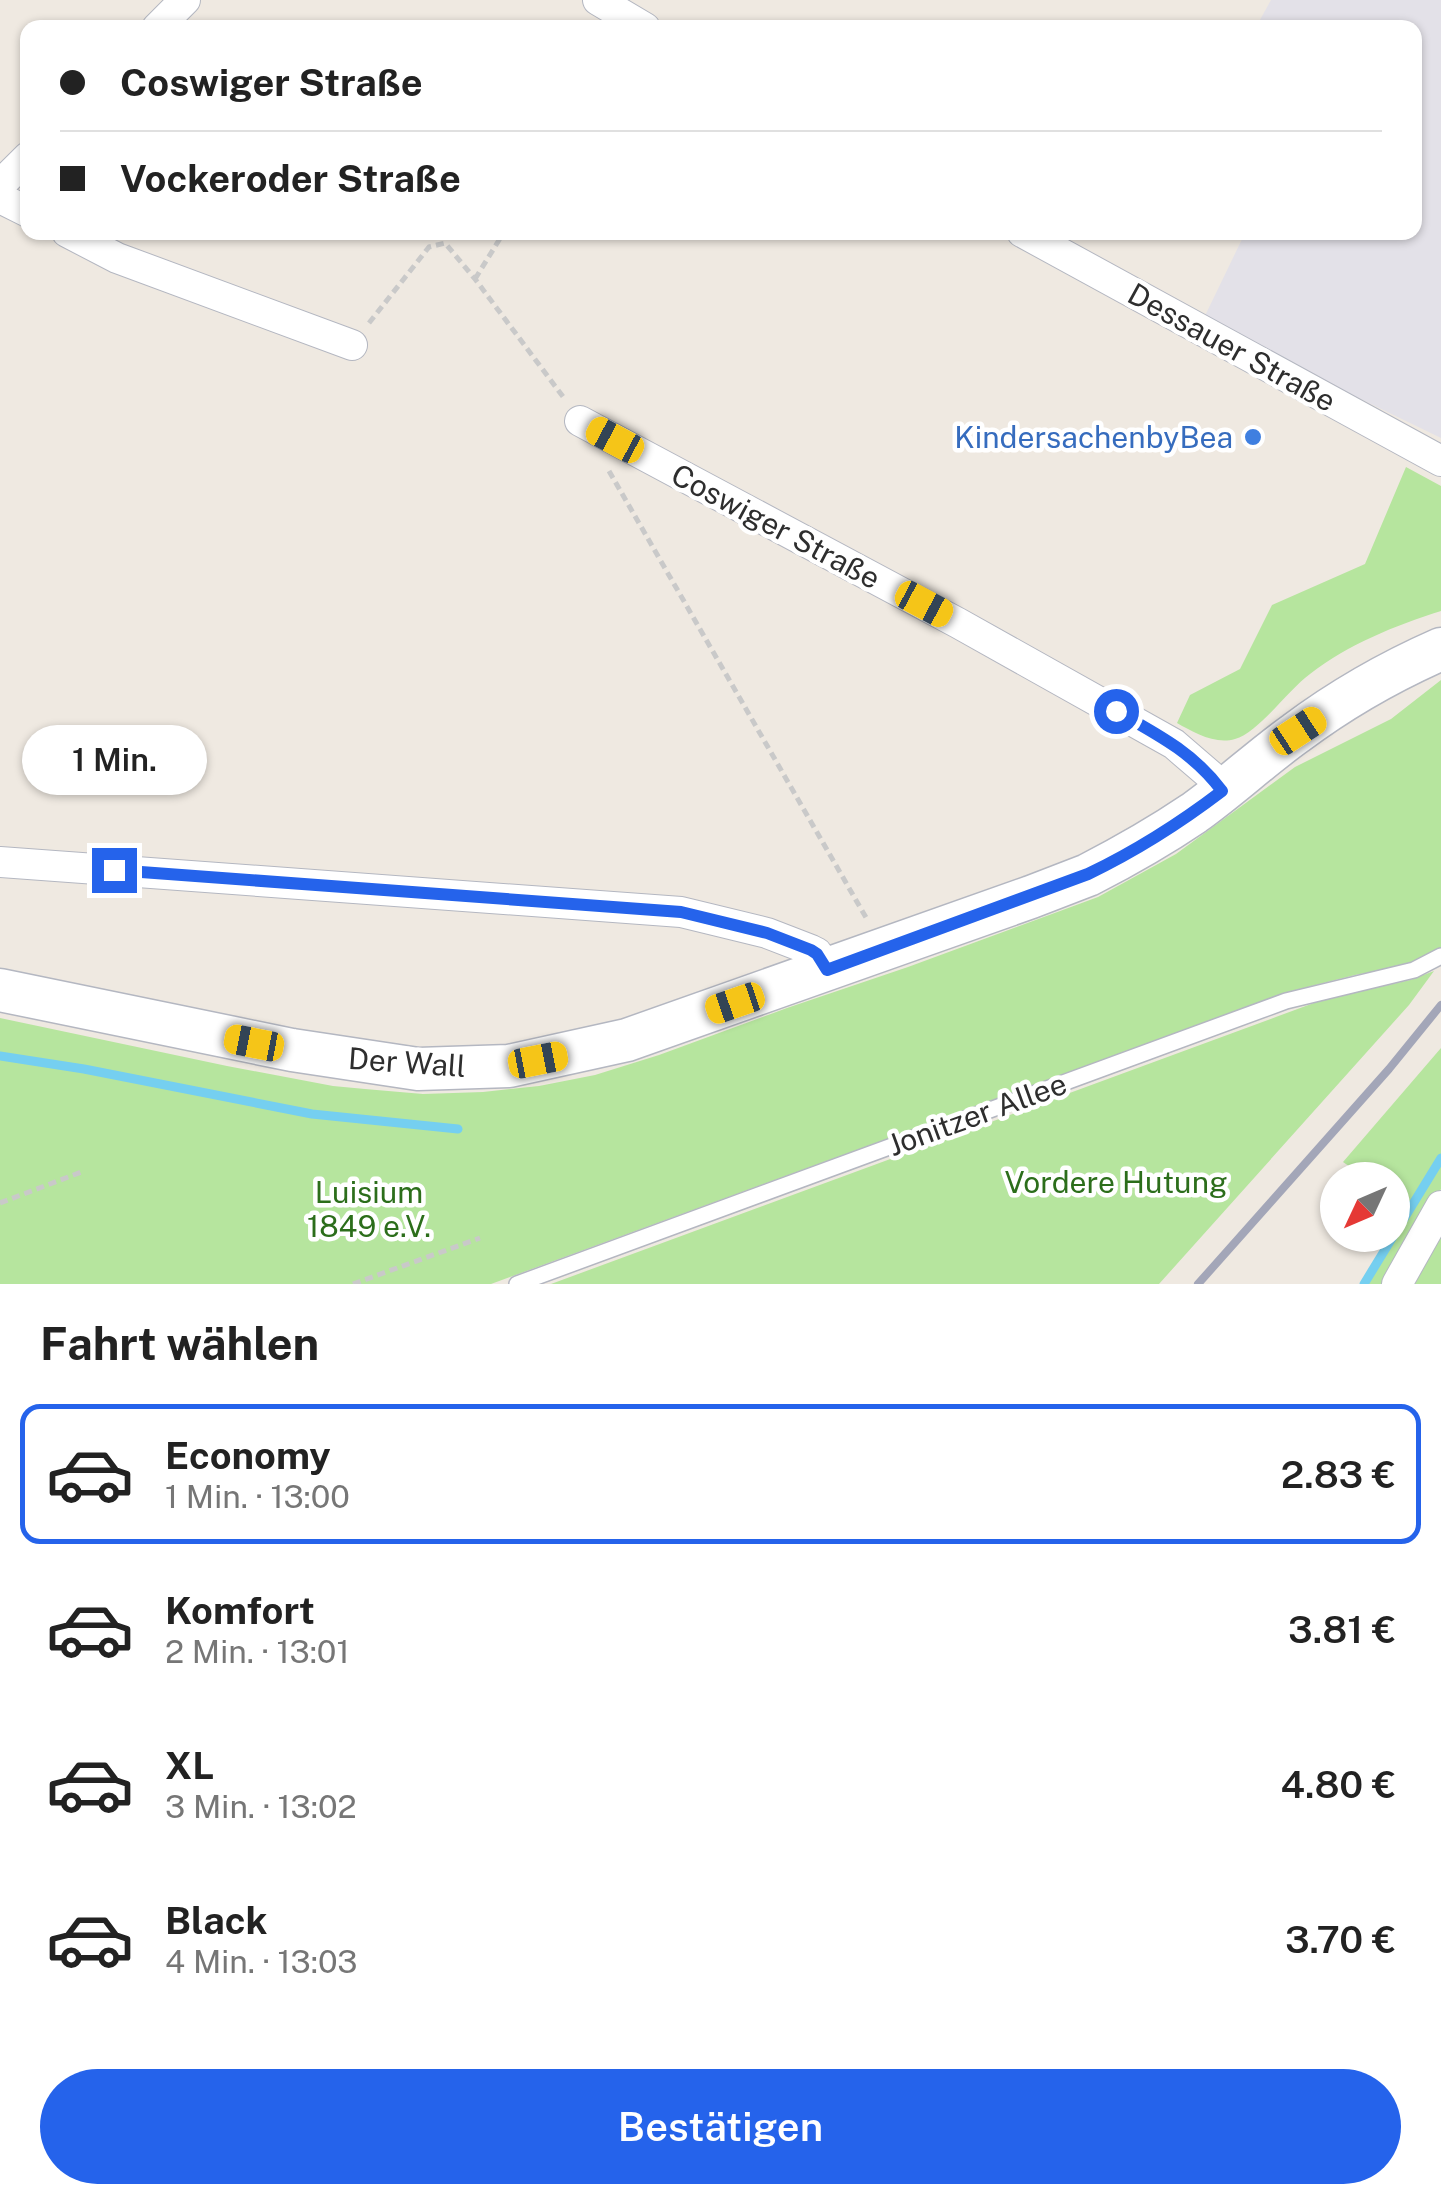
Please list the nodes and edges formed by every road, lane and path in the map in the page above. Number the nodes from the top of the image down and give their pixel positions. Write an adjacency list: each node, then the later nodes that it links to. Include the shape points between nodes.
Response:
1 (185, 0): 3 (street)
2 (598, 0): 4 (street)
3 (165, 20)
4 (632, 20)
5 (20, 165): 6 (street)
6 (0, 185)
7 (82, 240): 11 (street)
8 (499, 240): 10 (path)
9 (1037, 240): 13 (street, Dessauer Straße)
10 (476, 279): 11 (path, via 446,244 429,246); 12 (path)
11 (352, 345)
12 (580, 421): 15 (street, Coswiger Straße, via 1174,744); 17 (path)
13 (1441, 461)
14 (1441, 648): 15 (main road, Der Wall, via 1298,731)
15 (1222, 791): 17 (main road, Der Wall, via 1088,874)
16 (0, 862): 19 (street, via 681,912 811,950)
17 (883, 950): 19 (main road, Der Wall)
18 (1441, 956): 26 (lane, Jonitzer Allee, via 1414,970 1286,1001)
19 (827, 970): 20 (main road, Der Wall, via 627,1040 510,1066 455,1068 292,1050)
20 (0, 990)
21 (84, 1171): 22 (path)
22 (0, 1203)
23 (1441, 1206): 27 (street)
24 (480, 1238): 25 (path)
25 (354, 1284)
26 (517, 1284)
27 (1397, 1284)

